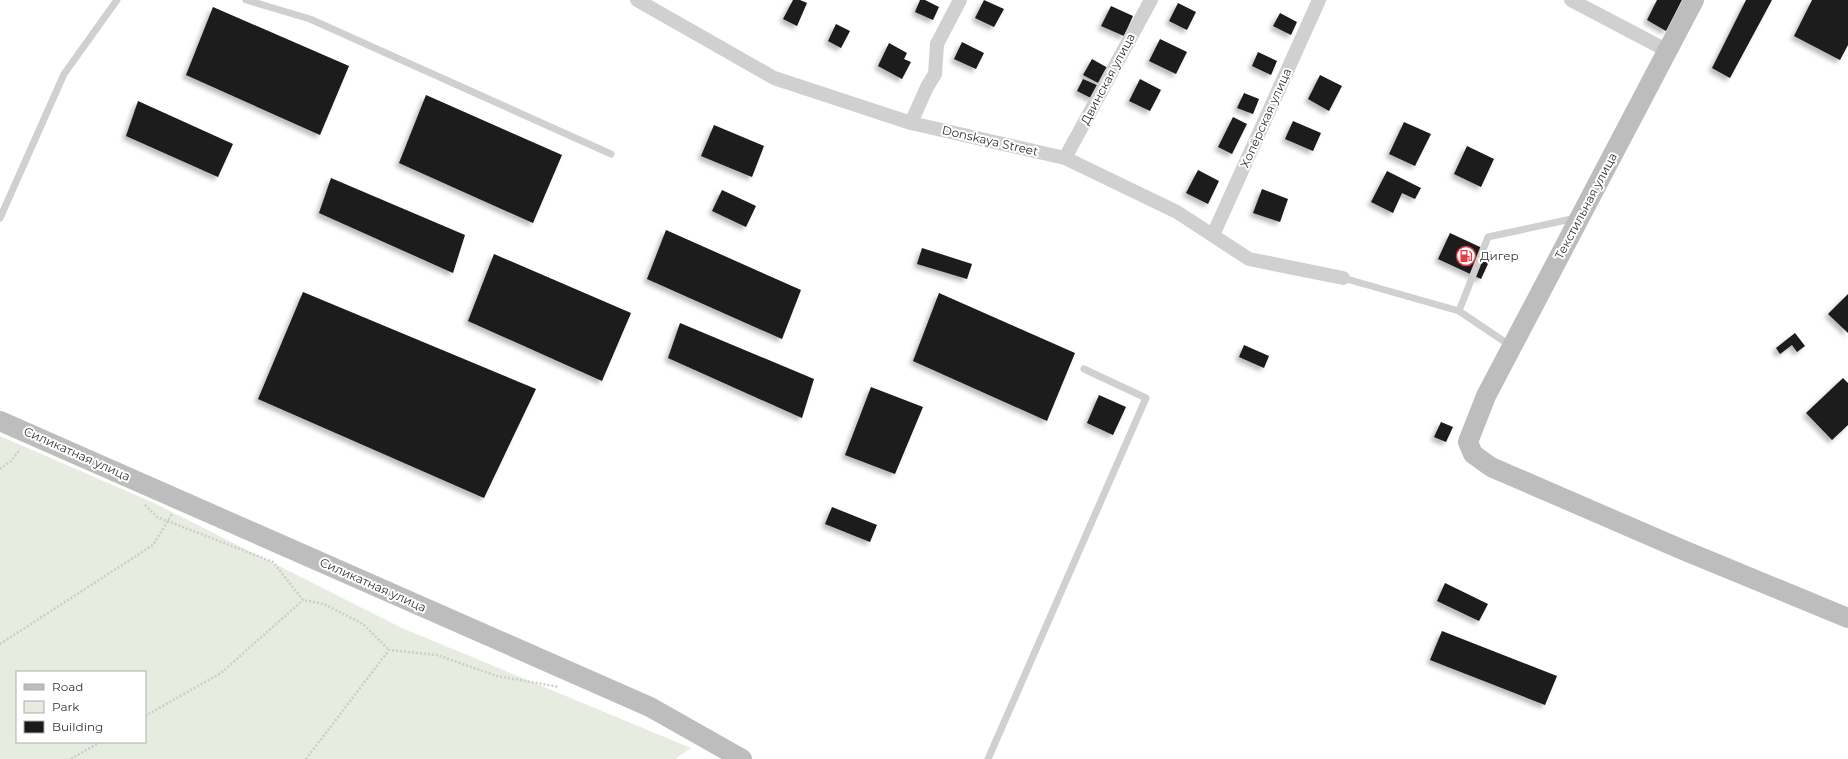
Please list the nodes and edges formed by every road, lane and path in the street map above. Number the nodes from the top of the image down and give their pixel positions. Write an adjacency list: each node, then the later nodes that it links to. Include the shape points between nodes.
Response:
1 (117, 0): 14 (lane, via 64,74)
2 (246, 0): 11 (lane, via 310,19)
3 (637, 0): 10 (street, Donskaya Street, via 774,78)
4 (960, 0): 10 (street, via 937,44 935,74 926,87)
5 (1151, 0): 12 (street, Двинская улица)
6 (1318, 0): 15 (street, Хопёрская улица)
7 (1571, 0): 9 (street)
8 (1694, 0): 9 (street, Текстильная улица)
9 (1668, 51): 13 (street, Текстильная улица)
10 (911, 123): 12 (street, Donskaya Street)
11 (611, 154)
12 (1065, 158): 15 (street, Donskaya Street, via 1177,212)
13 (1580, 217): 17 (lane, via 1488,238); 18 (street, Текстильная улица)
14 (0, 218)
15 (1213, 235): 16 (street, Donskaya Street, via 1250,259)
16 (1343, 278): 17 (lane)
17 (1460, 311): 18 (lane)
18 (1512, 347): 27 (street, Текстильная улица, via 1486,396 1468,442 1473,454 1491,467)
19 (1084, 369): 36 (lane, via 1146,398)
20 (0, 421): 21 (street, Силикатная улица)
21 (31, 434): 22 (path, via 11,461); 24 (street, Силикатная улица)
22 (0, 469)
23 (142, 501): 25 (path, via 157,517)
24 (182, 501): 25 (path); 33 (street, Силикатная улица, via 650,707)
25 (167, 521): 26 (path, via 273,562); 28 (path, via 153,545)
26 (303, 600): 29 (path, via 324,604 363,624); 31 (path, via 221,673)
27 (1848, 618)
28 (0, 644)
29 (389, 650): 30 (path, via 437,655 497,676); 35 (path)
30 (560, 687)
31 (146, 715)
32 (98, 743): 34 (path)
33 (729, 756)
34 (71, 759)
35 (306, 759)
36 (988, 759)

